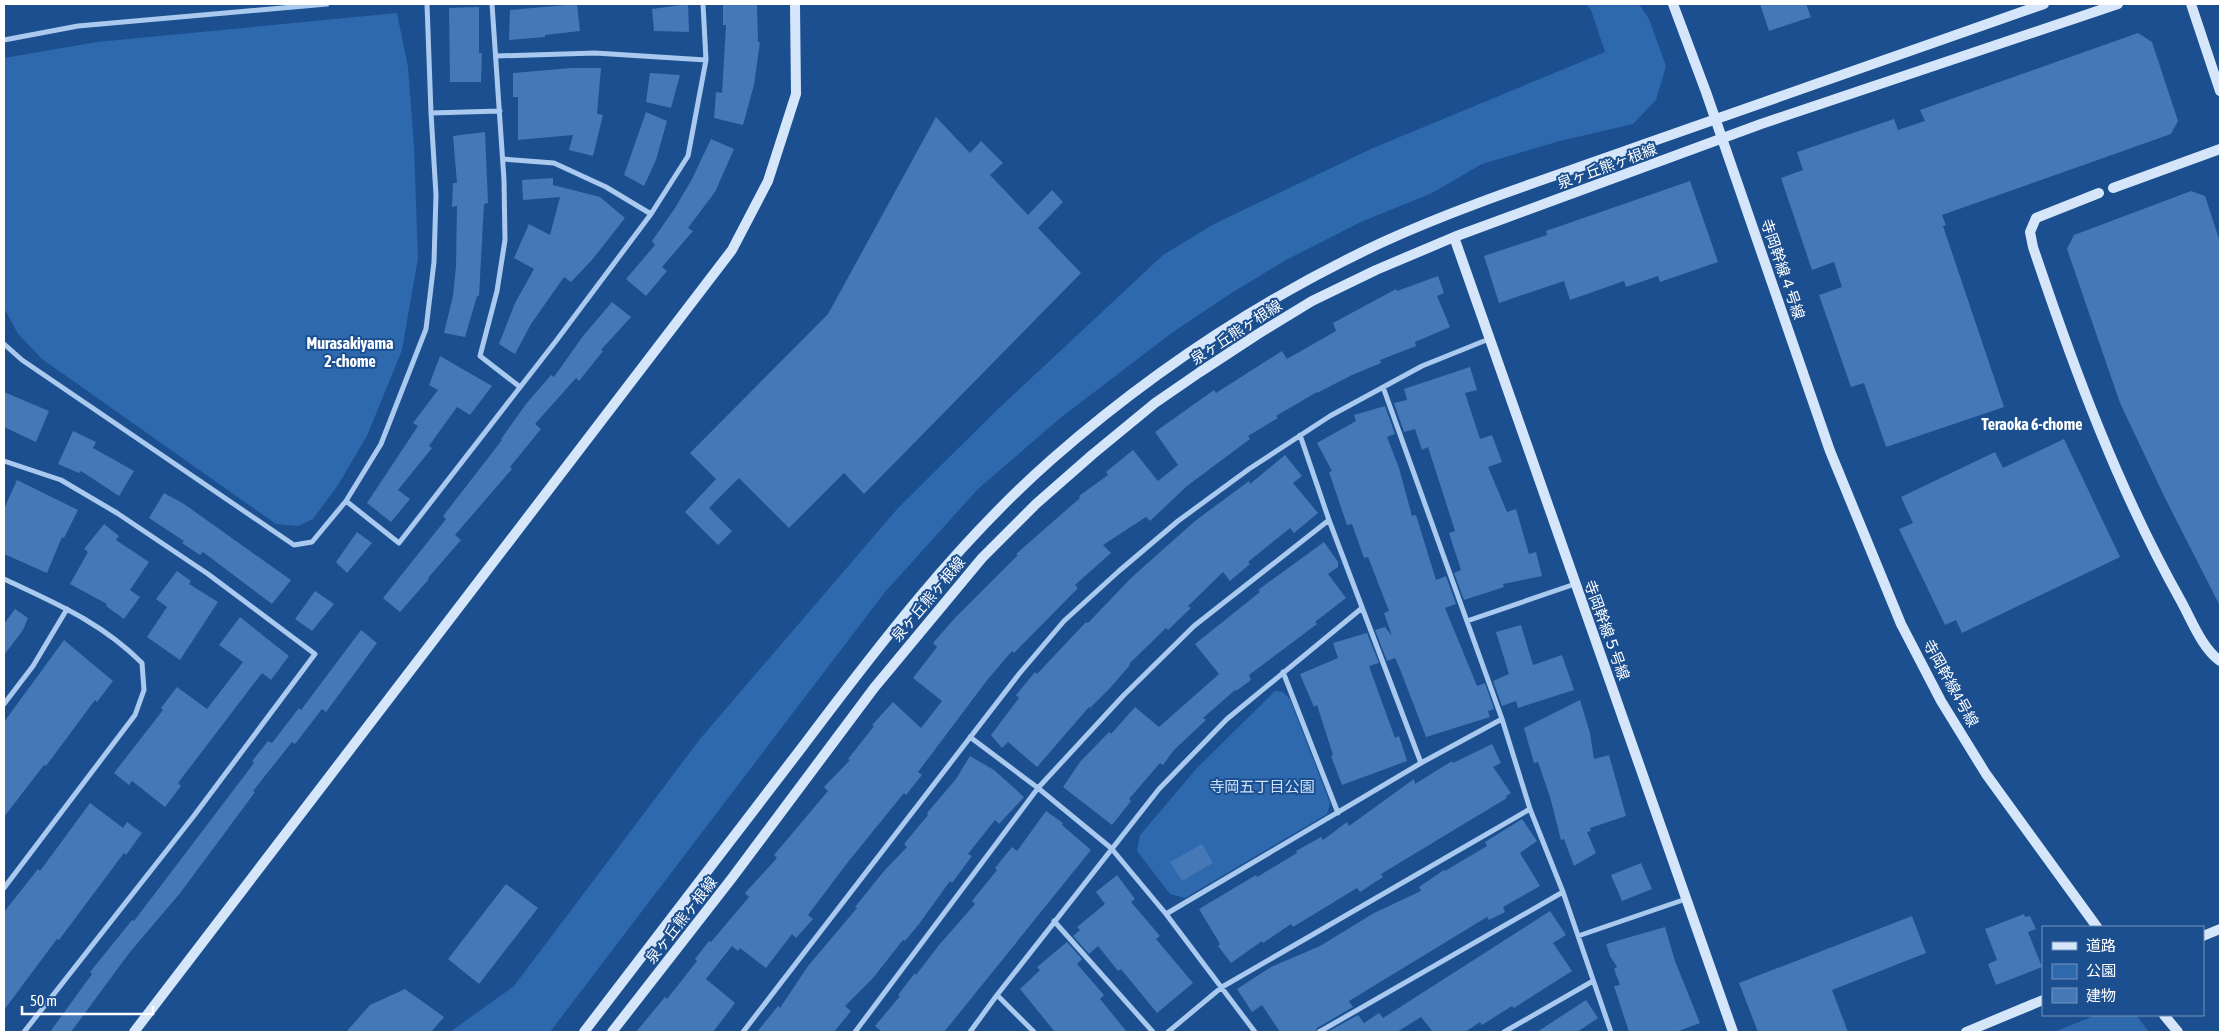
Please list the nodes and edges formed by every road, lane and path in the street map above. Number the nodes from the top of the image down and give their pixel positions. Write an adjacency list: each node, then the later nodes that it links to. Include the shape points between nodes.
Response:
1 (326, 4): 10 (street, via 78,26)
2 (426, 4): 15 (street)
3 (492, 4): 11 (street)
4 (703, 4): 12 (street)
5 (795, 4): 63 (street, via 796,94 768,181 732,250)
6 (1673, 4): 16 (street, 寺岡幹線４号線)
7 (2044, 4): 16 (street, 泉ヶ丘熊ヶ根線)
8 (2118, 4): 17 (street, 泉ヶ丘熊ヶ根線)
9 (2191, 4): 13 (street)
10 (4, 40)
11 (496, 56): 12 (street, via 595,53); 14 (street)
12 (706, 60): 22 (street, via 688,156)
13 (2220, 91)
14 (500, 111): 15 (street); 19 (street)
15 (431, 113): 31 (street, via 436,195 434,262 426,329 380,444)
16 (1715, 119): 17 (street, 寺岡幹線４号線); 64 (street, 泉ヶ丘熊ヶ根線, via 1440,218 1380,243 1239,321 1170,365 1099,419 1001,508 941,571 820,723)
17 (1722, 140): 23 (street, 泉ヶ丘熊ヶ根線); 28 (street, 寺岡幹線４号線)
18 (2220, 149): 20 (street)
19 (503, 159): 22 (street, via 554,163 606,187); 26 (street, via 505,240 497,291 480,356)
20 (2112, 188)
21 (2099, 193): 38 (street, via 2036,218 2030,232 2033,247 2091,409 2130,504 2207,648)
22 (651, 214): 26 (street)
23 (1454, 237): 24 (street, 寺岡幹線５号線); 65 (street, 泉ヶ丘熊ヶ根線, via 1312,301 1258,334 1155,403 1036,504 982,558 874,688)
24 (1489, 338): 27 (street, via 1422,366); 34 (street, 寺岡幹線５号線)
25 (4, 344): 31 (street, via 22,360 294,545 312,542)
26 (520, 387): 31 (street, via 398,544)
27 (1383, 387): 29 (street); 37 (street)
28 (1822, 429): 53 (street, 寺岡幹線4号線, via 1901,624 1941,701 1986,774)
29 (1300, 435): 32 (street); 42 (street, via 1178,521 1064,621)
30 (4, 461): 62 (street, via 62,480 117,513 208,574 315,654 193,817)
31 (346, 502)
32 (1329, 520): 35 (street); 44 (street, via 1194,626 1123,696)
33 (4, 579): 36 (street)
34 (1575, 584): 37 (street); 50 (street, 寺岡幹線５号線)
35 (1362, 608): 39 (street); 43 (street)
36 (67, 609): 40 (street, via 33,666); 48 (street, via 121,642 142,663 144,690 135,715)
37 (1466, 621): 41 (street)
38 (2220, 661)
39 (1283, 672): 46 (street); 47 (street, via 1227,719 1159,789)
40 (4, 704)
41 (1502, 719): 43 (street); 45 (street)
42 (970, 737): 44 (street); 66 (street)
43 (1420, 763): 46 (street)
44 (1038, 788): 47 (street); 67 (street)
45 (1530, 809): 49 (street); 58 (street)
46 (1338, 813): 51 (street)
47 (1111, 848): 51 (street); 52 (street)
48 (4, 888)
49 (1563, 892): 55 (street); 73 (street)
50 (1687, 898): 55 (street); 76 (street, 寺岡幹線５号線)
51 (1166, 914): 58 (street)
52 (1054, 921): 59 (street); 70 (street)
53 (2096, 926)
54 (2220, 929): 56 (street)
55 (1578, 936): 57 (street)
56 (2204, 936)
57 (1593, 981): 74 (street); 75 (street)
58 (1222, 986): 71 (street); 72 (street)
59 (997, 995): 68 (street); 69 (street)
60 (2042, 1000): 77 (street)
61 (2165, 1016): 78 (street)
62 (24, 1032)
63 (134, 1032)
64 (584, 1032)
65 (612, 1032)
66 (744, 1032)
67 (855, 1032)
68 (970, 1032)
69 (1034, 1032)
70 (1153, 1032)
71 (1168, 1032)
72 (1255, 1032)
73 (1318, 1032)
74 (1504, 1032)
75 (1611, 1032)
76 (1733, 1032)
77 (1966, 1032)
78 (2178, 1032)

